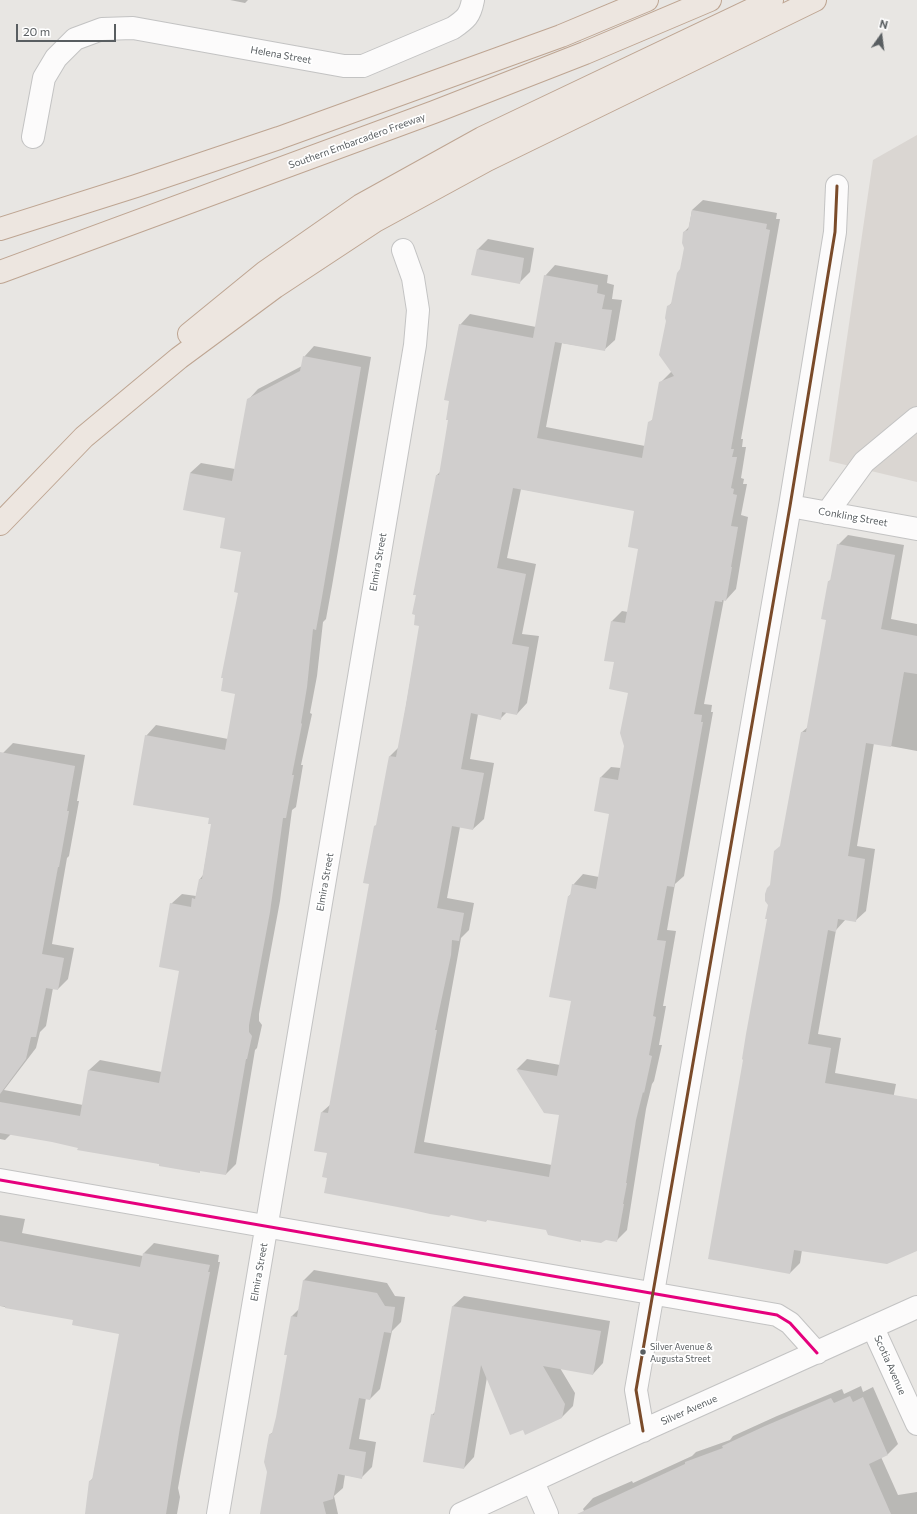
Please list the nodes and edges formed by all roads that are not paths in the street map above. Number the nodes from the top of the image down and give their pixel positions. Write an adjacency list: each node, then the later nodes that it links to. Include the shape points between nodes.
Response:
1 (647, 0): 8 (highway, via 554,38 279,138)
2 (710, 0): 10 (highway, Southern Embarcadero Freeway, via 585,53 434,112)
3 (772, 0): 12 (highway, via 482,138 361,205 265,272 169,350 76,428)
4 (815, 0): 15 (highway, via 487,160 375,221 275,287 179,358 84,437)
5 (472, 3): 6 (street, Helena Street, via 466,19 453,28 363,66 344,66 133,28 102,29 75,39 56,58 44,78)
6 (33, 137)
7 (837, 186): 13 (street, via 835,232)
8 (0, 229)
9 (403, 250): 18 (street, Elmira Street, via 413,278 418,310 415,345)
10 (0, 272)
11 (917, 418): 14 (street, via 864,462)
12 (0, 504)
13 (790, 506): 14 (street, Conkling Street); 19 (street)
14 (827, 513): 16 (street, Conkling Street)
15 (0, 524)
16 (917, 529)
17 (0, 1180): 18 (street)
18 (267, 1225): 19 (street); 26 (street, Elmira Street)
19 (653, 1293): 22 (street, via 777,1315 790,1323); 24 (street, via 636,1390)
20 (917, 1307): 21 (street, Silver Avenue)
21 (874, 1328): 22 (street, Silver Avenue); 23 (street, Scotia Avenue)
22 (817, 1353): 24 (street, Silver Avenue)
23 (917, 1424)
24 (643, 1431): 25 (street, Silver Avenue)
25 (532, 1482): 27 (street, Silver Avenue); 28 (street)
26 (218, 1514)
27 (461, 1514)
28 (547, 1514)

